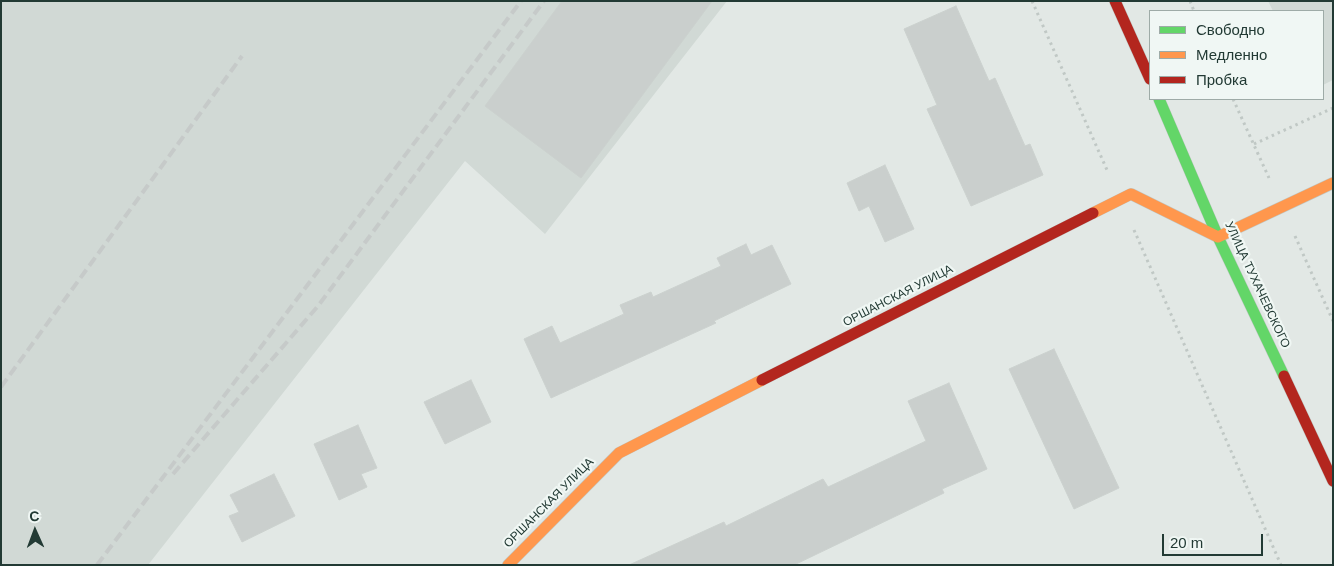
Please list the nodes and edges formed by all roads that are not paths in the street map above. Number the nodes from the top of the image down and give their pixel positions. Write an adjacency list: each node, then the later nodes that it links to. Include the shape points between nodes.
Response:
1 (1116, 1): 2 (street)
2 (1149, 78)
3 (1159, 100): 5 (street, УЛИЦА ТУХАЧЕВСКОГО)
4 (1333, 183): 5 (street)
5 (1218, 237): 6 (street, УЛИЦА ТУХАЧЕВСКОГО); 7 (street, ОРШАНСКАЯ УЛИЦА, via 1130,194 619,452)
6 (1333, 481)
7 (508, 565)

